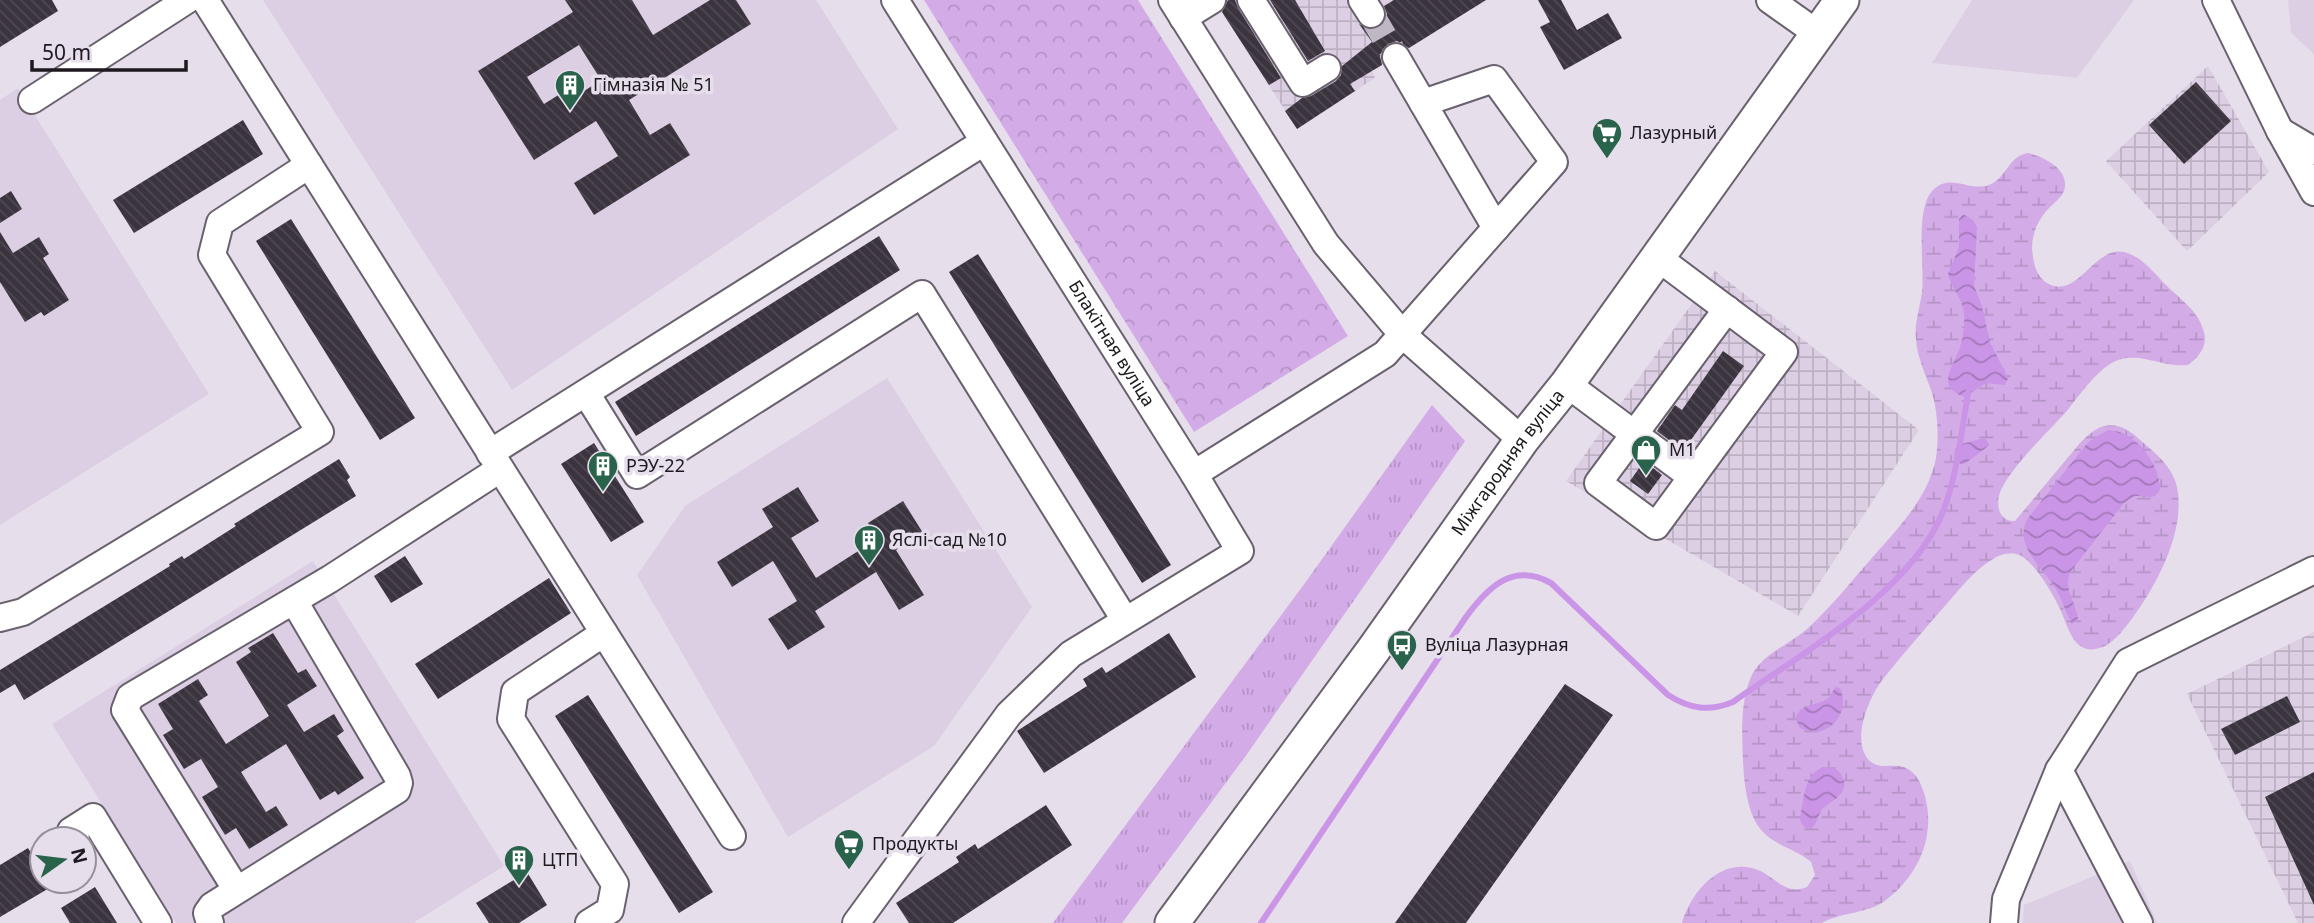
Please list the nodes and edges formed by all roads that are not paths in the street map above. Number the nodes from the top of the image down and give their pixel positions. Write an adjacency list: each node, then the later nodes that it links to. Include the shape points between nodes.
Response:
1 (187, 0): 13 (street)
2 (205, 0): 18 (street)
3 (895, 0): 16 (street, Блакітная вуліца)
4 (1212, 0): 9 (street)
5 (1251, 0): 12 (street, via 1294,89)
6 (1770, 0): 10 (street)
7 (1842, 0): 10 (main road, Міжгародняя вуліца)
8 (2216, 0): 15 (street)
9 (1178, 9): 23 (street, via 1326,244)
10 (1818, 34): 21 (main road, Міжгародняя вуліца)
11 (1396, 57): 14 (street)
12 (1327, 68)
13 (32, 100)
14 (1423, 103): 20 (street); 20 (street, via 1494,79 1554,162)
15 (2280, 131): 17 (street); 19 (street)
16 (984, 142): 25 (street); 29 (street, Блакітная вуліца)
17 (2314, 150)
18 (309, 165): 28 (street); 33 (street, via 220,223 212,255 320,432 23,612)
19 (2314, 192)
20 (1496, 228): 23 (street)
21 (1657, 257): 22 (street); 24 (main road, Міжгародняя вуліца)
22 (1727, 309): 26 (street); 30 (street, via 1784,352)
23 (1403, 335): 27 (street); 29 (street, via 1385,354)
24 (1567, 384): 26 (street); 27 (main road, Міжгародняя вуліца)
25 (586, 393): 28 (street); 34 (street, via 638,475 922,294)
26 (1634, 434): 30 (street); 30 (street, via 1598,483 1656,526)
27 (1522, 440): 46 (main road, Міжгародняя вуліца)
28 (495, 461): 32 (street); 35 (street)
29 (1194, 474): 34 (street, Блакітная вуліца, via 1240,551)
30 (1692, 477)
31 (2314, 570): 36 (street, via 2128,662)
32 (294, 601): 41 (street, via 399,783 397,790); 41 (street, via 126,702 125,710)
33 (0, 618)
34 (1125, 620): 45 (street, via 1071,654 1009,714)
35 (604, 633): 39 (street); 44 (street, via 515,692 511,719 615,884 610,910)
36 (2059, 771): 47 (street, via 2006,899); 48 (street)
37 (80, 825): 38 (street, via 93,817)
38 (93, 825)
39 (732, 836)
40 (98, 848): 42 (street)
41 (236, 889): 43 (street, via 212,906 207,913)
42 (158, 923)
43 (210, 923)
44 (589, 923)
45 (856, 923)
46 (1172, 923)
47 (2004, 923)
48 (2139, 923)

